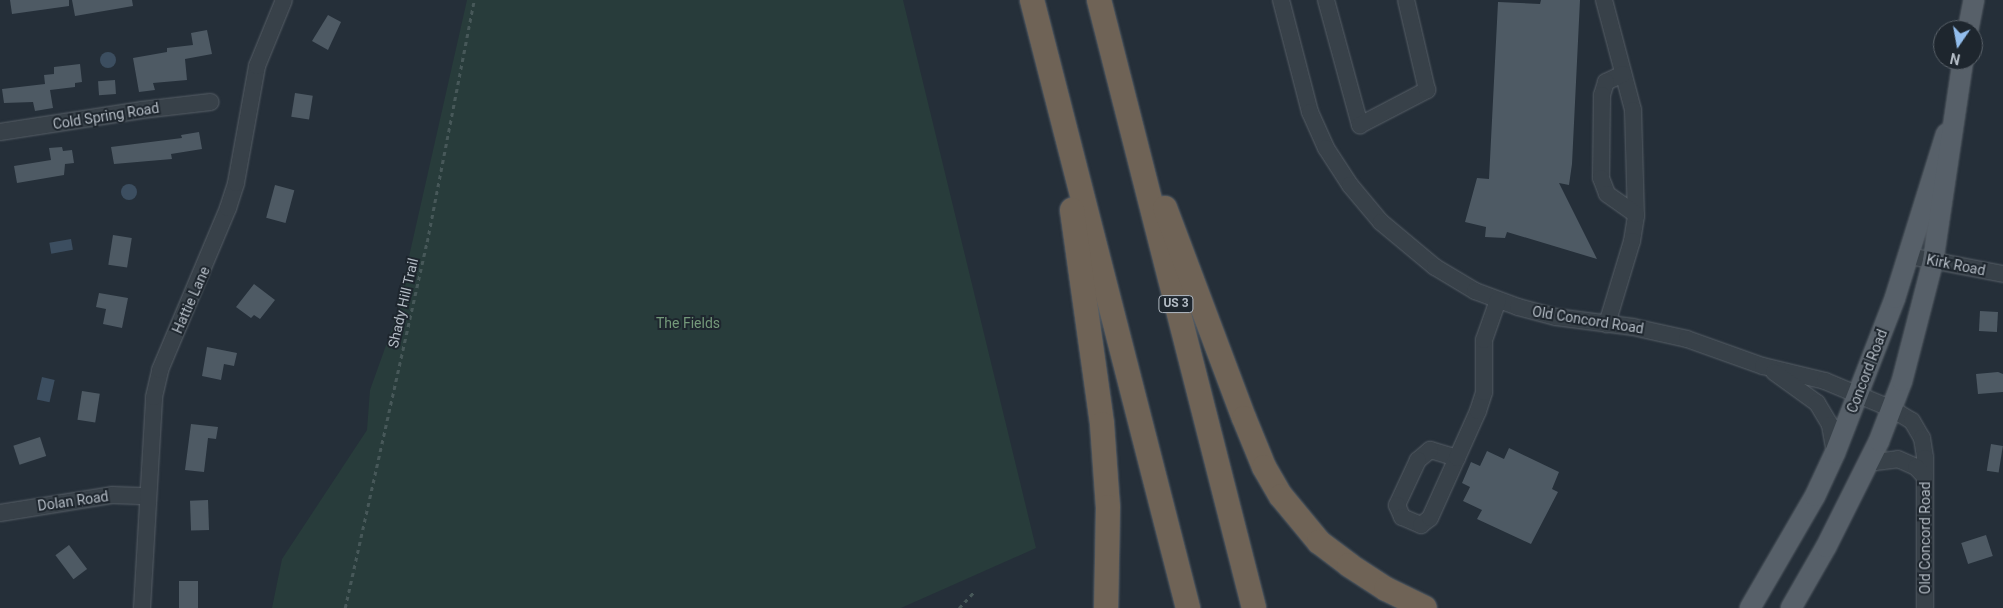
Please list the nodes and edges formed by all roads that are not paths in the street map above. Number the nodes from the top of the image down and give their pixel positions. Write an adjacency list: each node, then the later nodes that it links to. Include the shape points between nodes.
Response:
1 (284, 0): 30 (street, Hattie Lane, via 257,66 236,183 228,208 160,370 151,413)
2 (1032, 0): 12 (highway)
3 (1099, 0): 13 (highway, US 3)
4 (1281, 0): 21 (street, Old Concord Road, via 1318,131 1350,185 1381,222 1418,255 1454,280)
5 (1326, 0): 6 (street, via 1360,125 1428,90)
6 (1406, 0)
7 (1974, 0): 9 (main road)
8 (1608, 1): 11 (street)
9 (1970, 20)
10 (1961, 70): 15 (main road, Concord Road)
11 (1623, 74): 17 (street, via 1634,121); 17 (street, via 1606,82 1602,95 1601,178 1607,194)
12 (1056, 95): 33 (highway, via 1102,424 1108,508); 34 (highway)
13 (1124, 98): 35 (highway, US 3); 36 (highway, via 1244,418 1281,496 1318,542 1386,589)
14 (211, 102): 16 (street, Cold Spring Road)
15 (1951, 120): 18 (main road, Concord Road, via 1935,161); 19 (main road, Concord Road, via 1949,170)
16 (0, 132)
17 (1636, 214): 22 (street, via 1632,241)
18 (1909, 256): 19 (street, Kirk Road); 24 (main road, Concord Road)
19 (1933, 261): 20 (street, Kirk Road); 25 (main road, Concord Road, via 1915,338)
20 (2003, 274)
21 (1498, 300): 22 (street, Old Concord Road, via 1556,317); 27 (street, via 1486,330 1484,384 1478,411)
22 (1607, 324): 23 (street, Old Concord Road, via 1669,334)
23 (1763, 366): 24 (street, Old Concord Road, via 1807,375); 26 (street, Old Concord Road, via 1817,403 1830,425)
24 (1858, 395): 25 (street, Old Concord Road); 26 (main road, Concord Road)
25 (1892, 409): 28 (main road, Concord Road); 29 (street, Old Concord Road, via 1905,415 1918,428 1924,447)
26 (1835, 453): 37 (main road, Concord Road, via 1815,496)
27 (1457, 458): 27 (street, via 1430,450 1418,460 1397,505 1402,517 1421,525 1430,518)
28 (1867, 463): 29 (street, via 1898,459 1916,467); 38 (main road, Concord Road, via 1826,548)
29 (1925, 477): 39 (street, Old Concord Road)
30 (148, 496): 31 (street, Dolan Road, via 112,495); 32 (street, Hattie Lane)
31 (0, 513)
32 (142, 608)
33 (1106, 608)
34 (1188, 608)
35 (1254, 608)
36 (1425, 608)
37 (1750, 608)
38 (1791, 608)
39 (1926, 608)

